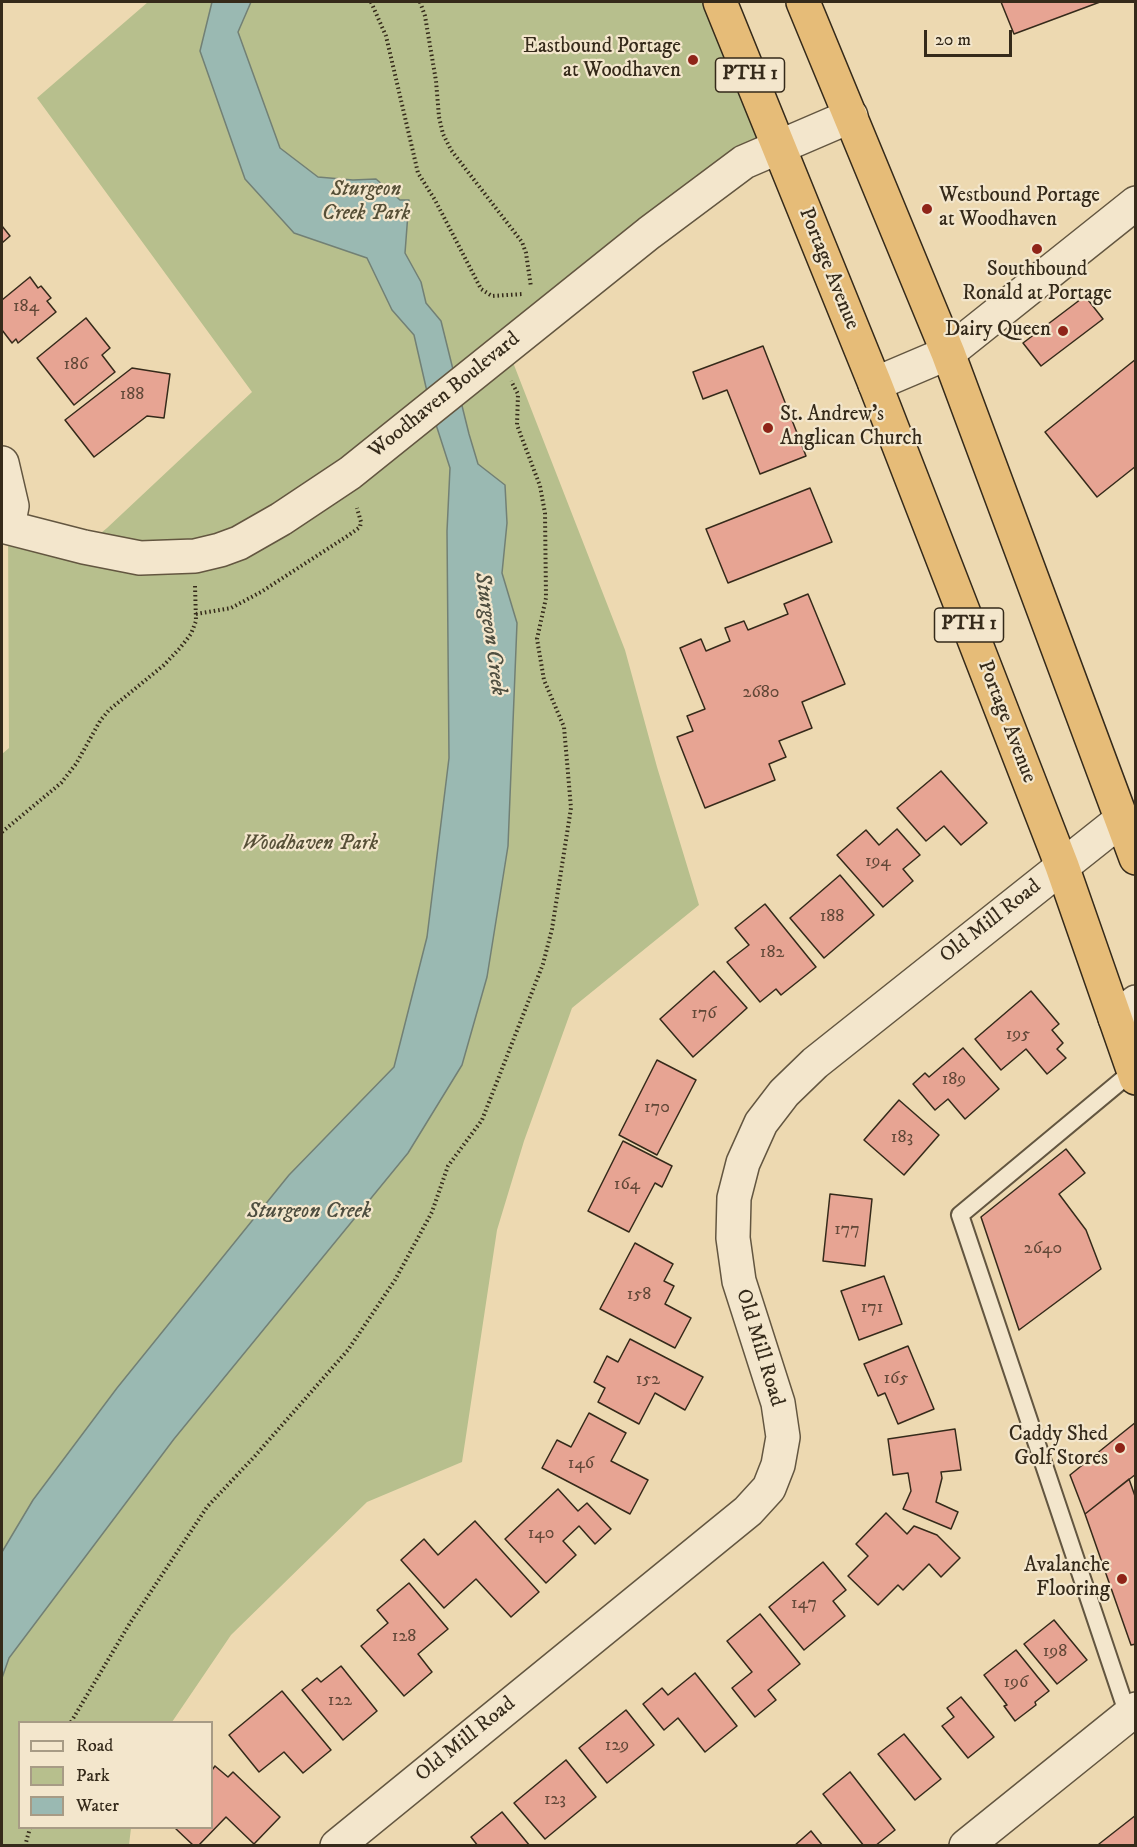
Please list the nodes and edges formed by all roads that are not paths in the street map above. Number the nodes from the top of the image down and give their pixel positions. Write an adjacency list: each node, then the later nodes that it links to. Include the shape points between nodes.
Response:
1 (720, 2): 4 (highway, Portage Avenue / PTH 1)
2 (803, 2): 3 (highway)
3 (851, 116): 4 (street, Woodhaven Boulevard); 6 (highway)
4 (779, 148): 7 (highway, Portage Avenue / PTH 1); 9 (street, Woodhaven Boulevard, via 744,162 548,312 501,370 261,531 220,550 195,556 140,558)
5 (1136, 202): 6 (street)
6 (948, 353): 7 (street); 10 (highway)
7 (875, 384): 12 (highway, Portage Avenue / PTH 1)
8 (2, 463): 9 (street, via 12,507)
9 (5, 526)
10 (1122, 819): 11 (highway); 12 (street, Old Mill Road)
11 (1136, 858)
12 (1062, 866): 13 (highway, Portage Avenue / PTH 1); 16 (street, Old Mill Road, via 815,1063 761,1123 743,1163 734,1198 733,1238 739,1281 777,1403 783,1437 769,1488 748,1510)
13 (1125, 1010): 14 (highway, Portage Avenue / PTH 1)
14 (1134, 1074): 15 (lane, via 960,1215)
15 (1132, 1712): 17 (street)
16 (337, 1845)
17 (966, 1845)

